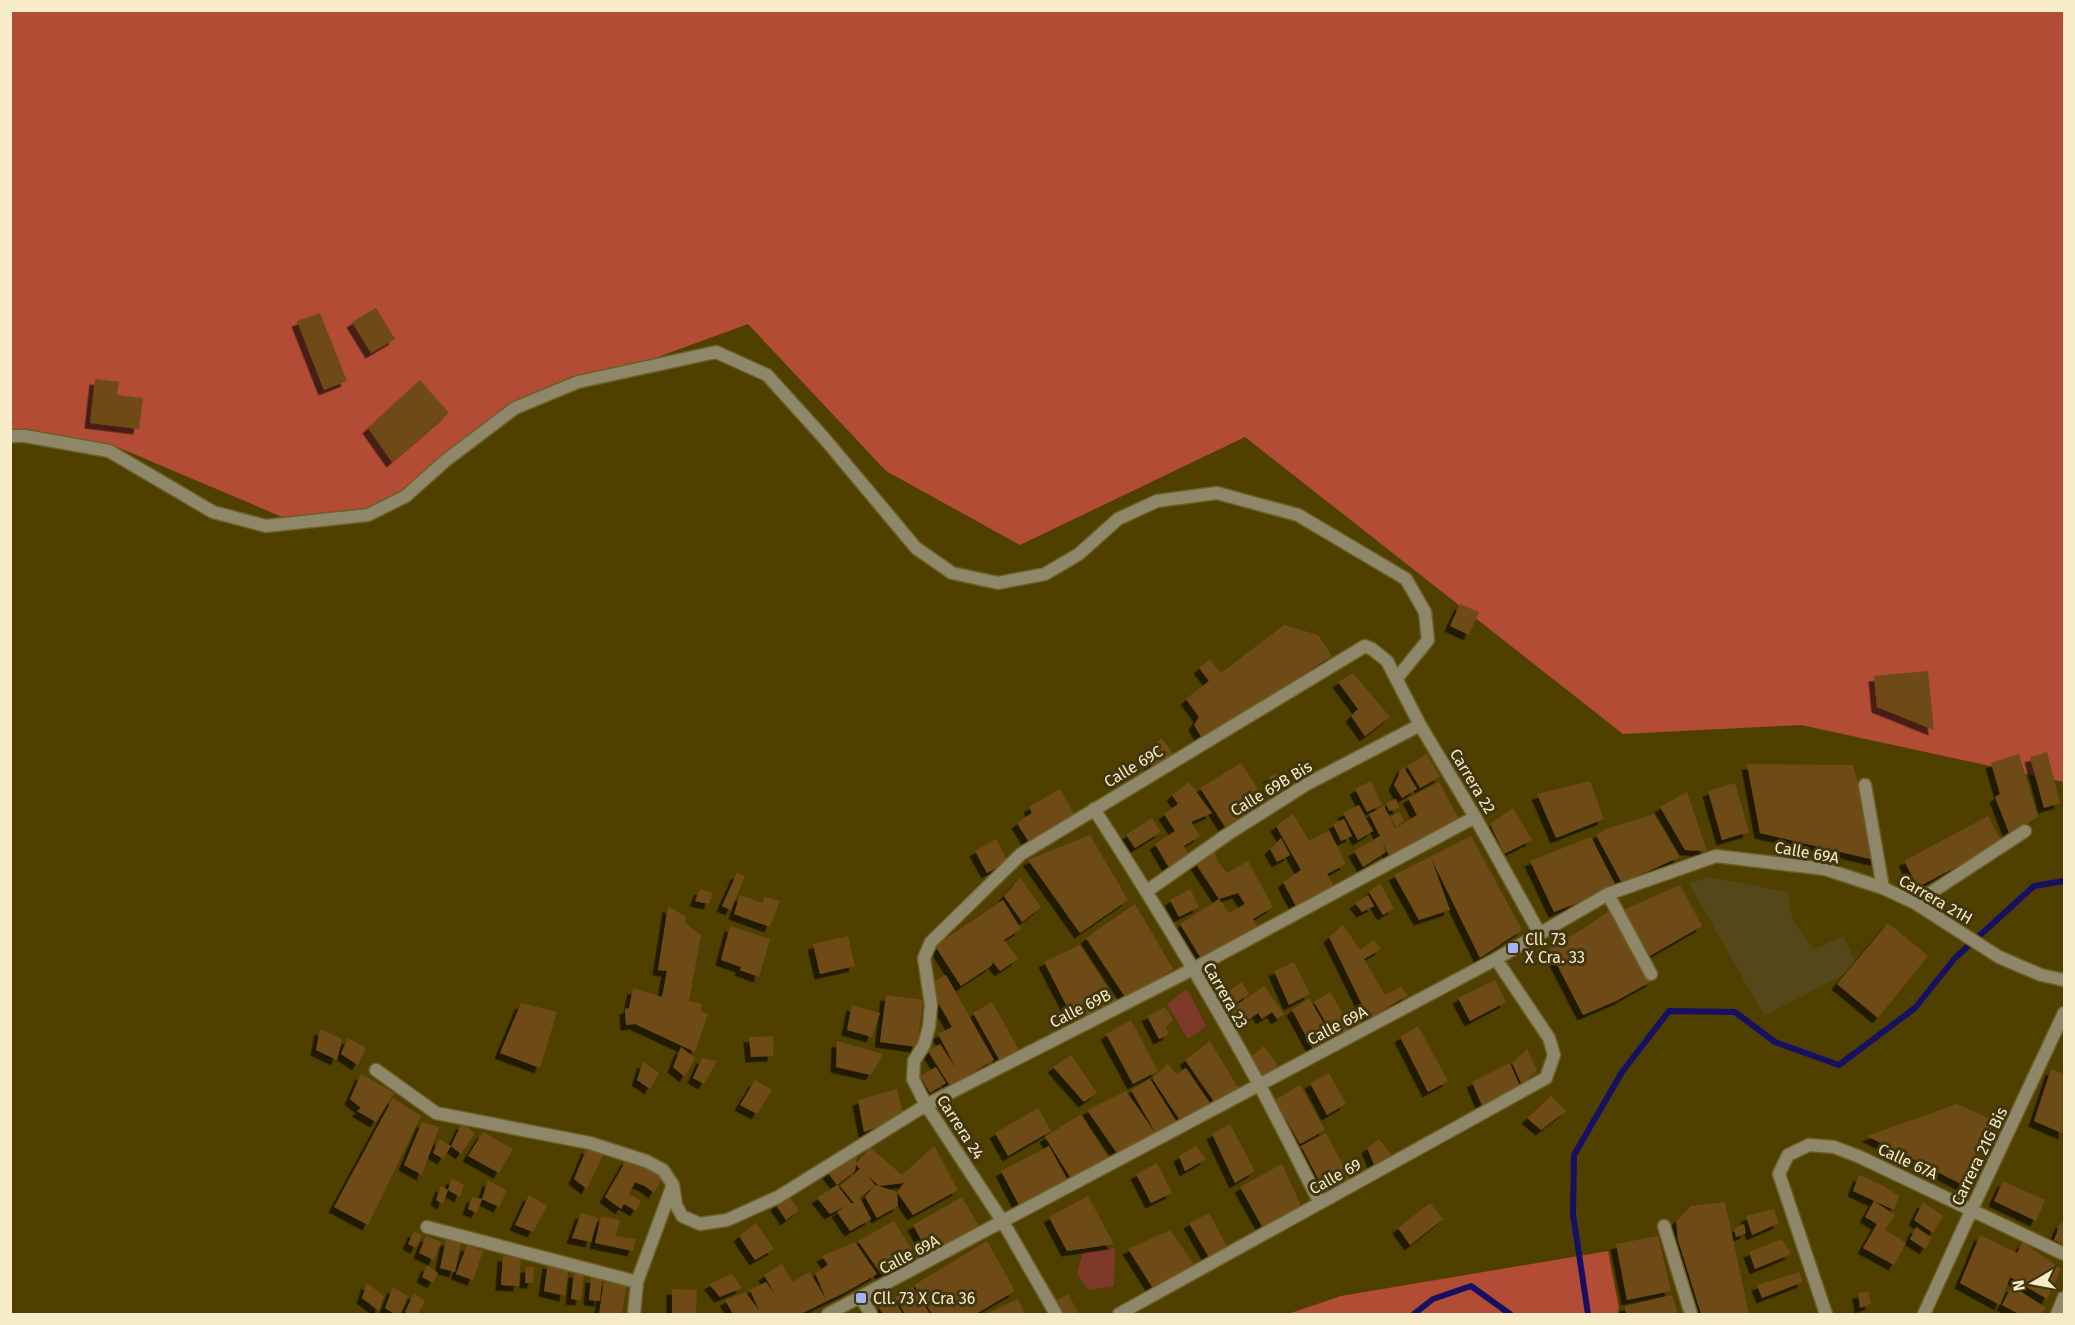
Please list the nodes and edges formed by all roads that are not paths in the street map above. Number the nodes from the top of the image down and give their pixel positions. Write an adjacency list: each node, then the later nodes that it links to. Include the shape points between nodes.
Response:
1 (10, 436): 3 (street, via 109,451 213,512 266,526 368,515 406,496 515,408 578,382 716,352 767,375 916,548 952,573 998,583 1045,574 1079,554 1118,519 1157,501 1179,497 1217,493 1298,515 1406,579 1425,612 1428,640)
2 (1372, 649): 3 (street, Carrera 22, via 1387,661); 6 (street, Calle 69C, via 1365,646)
3 (1397, 678): 4 (street, Carrera 22)
4 (1420, 725): 7 (street, Carrera 22); 10 (street, Calle 69B Bis, via 1307,784)
5 (1865, 785): 9 (street, Carrera 21H)
6 (1094, 809): 10 (street, Carrera 23); 14 (street, Calle 69C, via 1022,854)
7 (1475, 817): 13 (street, Carrera 22); 16 (street, Calle 69B)
8 (2025, 831): 12 (street)
9 (1883, 888): 11 (street, Calle 69A, via 1825,869 1716,856); 12 (street, Carrera 21H)
10 (1147, 891): 16 (street, Carrera 23)
11 (1608, 894): 13 (street, Calle 69A); 17 (street)
12 (1915, 903): 18 (street, Carrera 21H, via 1999,957)
13 (1540, 934): 15 (street, Calle 69A)
14 (931, 942): 22 (street, Carrera 24, via 924,958 931,1005 929,1027 914,1061 913,1079)
15 (1496, 958): 21 (street, Calle 69A); 24 (street, Calle 69, via 1549,1038 1554,1055 1546,1078)
16 (1193, 969): 21 (street, Carrera 23); 22 (street, Calle 69B)
17 (1650, 974)
18 (2064, 980)
19 (2064, 1013): 25 (street, Carrera 21G Bis)
20 (376, 1070): 23 (street, via 436,1113 590,1143 646,1161 663,1170)
21 (1259, 1085): 24 (street, Carrera 23); 26 (street, Calle 69A)
22 (926, 1105): 23 (street, Calle 69B, via 778,1197 727,1220 700,1224 682,1216); 26 (street, Carrera 24)
23 (673, 1185): 30 (street)
24 (1320, 1203): 37 (street, Calle 69)
25 (1972, 1209): 29 (street, Calle 67A); 39 (street, Calle 67A, via 1834,1147 1809,1145 1788,1155 1779,1174); 40 (street, Carrera 21G Bis)
26 (1003, 1222): 32 (street, Calle 69A); 36 (street, Carrera 24)
27 (1664, 1226): 38 (street)
28 (428, 1227): 30 (street)
29 (2064, 1254)
30 (638, 1282): 33 (street)
31 (2064, 1297): 41 (street)
32 (861, 1298): 34 (street, Calle 69A); 35 (street)
33 (634, 1314)
34 (828, 1314)
35 (871, 1314)
36 (1056, 1314)
37 (1119, 1314)
38 (1691, 1314)
39 (1826, 1314)
40 (1924, 1314)
41 (2057, 1314)

